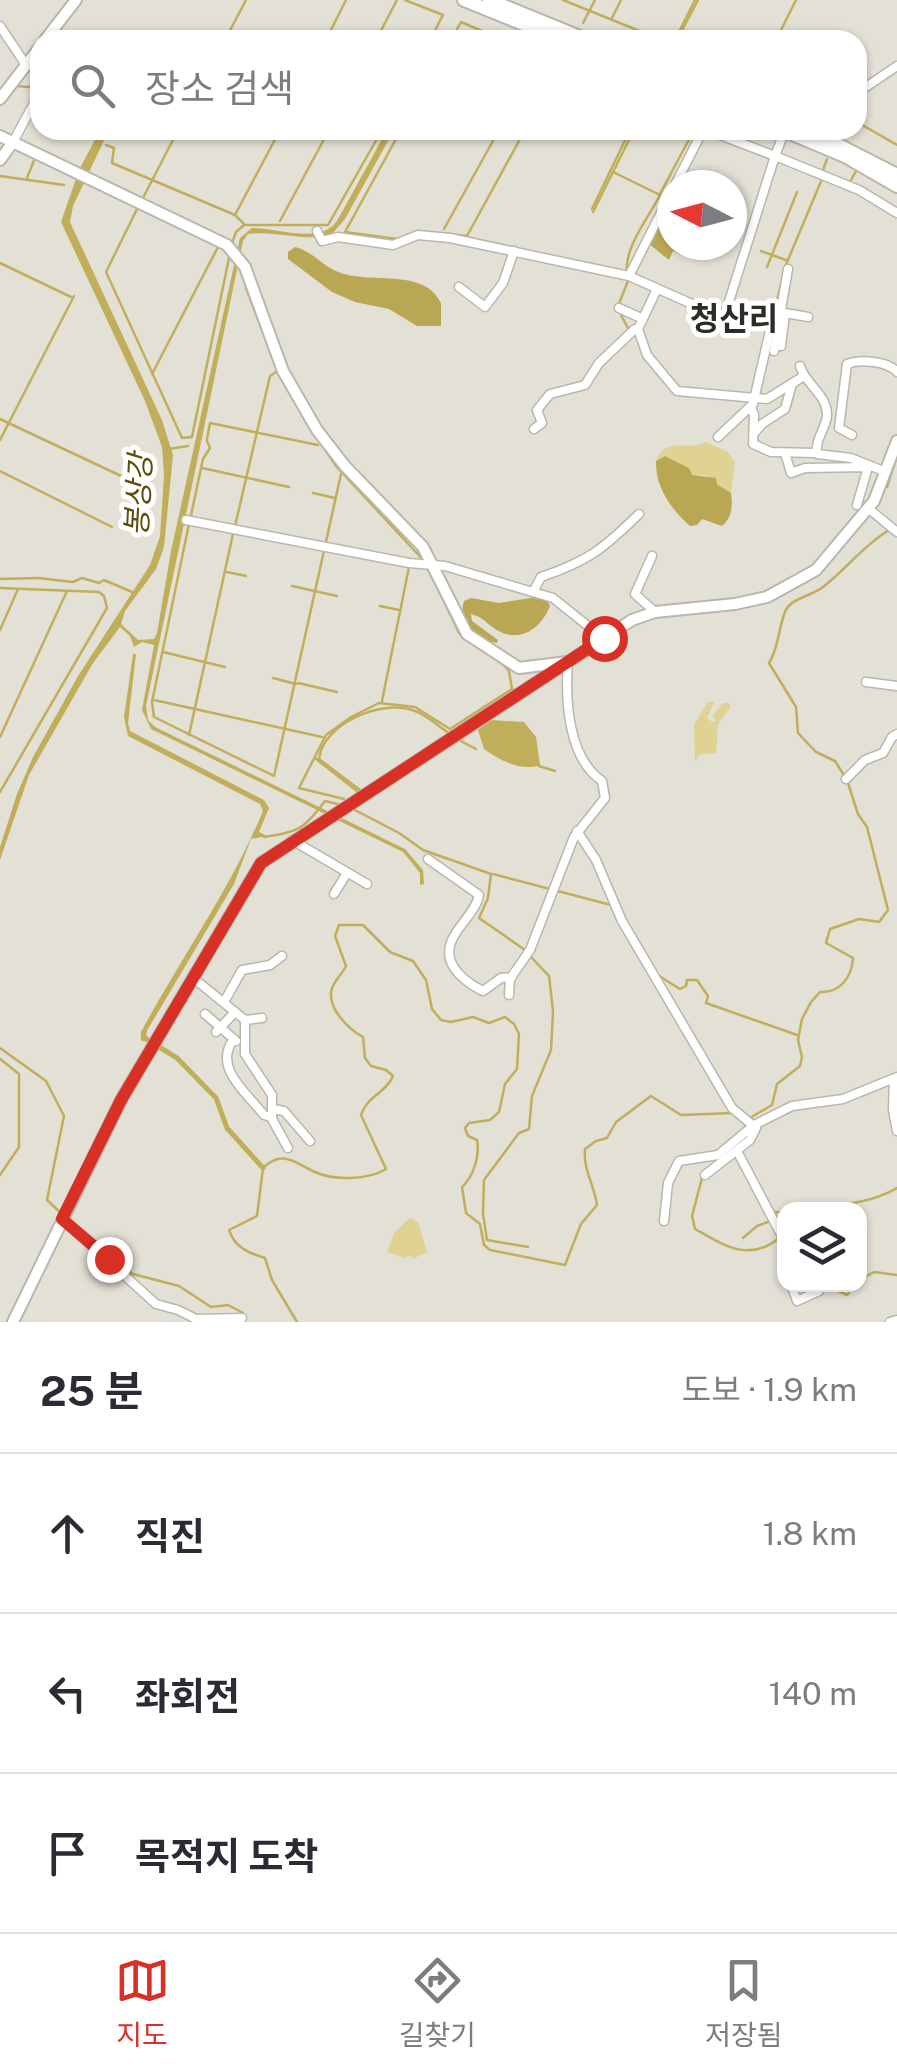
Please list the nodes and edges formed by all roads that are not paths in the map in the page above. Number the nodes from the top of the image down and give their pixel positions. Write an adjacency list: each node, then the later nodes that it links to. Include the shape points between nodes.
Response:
1 (76, 0): 5 (main road)
2 (464, 0): 6 (highway)
3 (489, 0): 7 (highway)
4 (0, 26): 10 (street)
5 (54, 30)
6 (538, 30)
7 (562, 30)
8 (30, 60): 10 (main road)
9 (897, 66): 11 (street)
10 (24, 67): 12 (main road)
11 (867, 86)
12 (0, 99)
13 (30, 107): 14 (street)
14 (8, 140): 21 (main road); 60 (main road, via 210,235 238,257 282,371 317,430 423,546)
15 (700, 140): 22 (street)
16 (732, 140): 20 (street)
17 (781, 140): 20 (street)
18 (807, 140): 24 (highway)
19 (830, 140): 23 (highway)
20 (776, 156): 25 (street); 34 (street)
21 (0, 160)
22 (684, 170)
23 (897, 173)
24 (897, 186)
25 (897, 213)
26 (657, 221): 30 (street)
27 (319, 234): 28 (street, via 322,241 393,245 426,234)
28 (514, 251): 30 (street); 31 (street, via 503,283 485,306)
29 (788, 269): 37 (street)
30 (629, 276): 32 (street)
31 (459, 287)
32 (656, 290): 34 (street); 36 (street)
33 (619, 308): 36 (street)
34 (726, 314): 37 (street)
35 (808, 317): 37 (street, via 785,313)
36 (642, 320): 38 (street)
37 (778, 322): 39 (street, via 781,346); 44 (street)
38 (638, 329): 44 (street, via 644,350 674,390); 45 (street, via 606,355 585,385 546,397 537,410 542,423)
39 (774, 348)
40 (800, 366): 42 (street)
41 (897, 372): 46 (street, via 890,365 847,364 839,428)
42 (804, 376): 43 (street); 51 (street, via 826,410)
43 (792, 384): 44 (street); 47 (street, via 786,410)
44 (753, 403): 47 (street); 48 (street)
45 (534, 429)
46 (852, 435)
47 (753, 436): 50 (street, via 756,446)
48 (718, 437)
49 (897, 442): 53 (main road)
50 (785, 452): 51 (street); 52 (street, via 791,473)
51 (816, 453): 52 (street)
52 (868, 467): 53 (street); 54 (street)
53 (886, 472): 55 (main road)
54 (856, 504)
55 (869, 508): 58 (street); 62 (main road, via 821,566 783,590 736,604)
56 (640, 514): 61 (street, via 601,551 541,577)
57 (186, 520): 60 (street)
58 (897, 532)
59 (652, 556): 62 (street, via 635,594)
60 (430, 565): 61 (street); 64 (main road, via 475,640 519,668)
61 (533, 592): 63 (street, via 559,602)
62 (655, 612): 63 (main road)
63 (604, 638): 64 (main road)
64 (568, 662): 71 (street, via 572,730 586,767 605,790); 72 (main road)
65 (866, 682): 66 (street)
66 (897, 686)
67 (897, 734): 68 (street)
68 (884, 751): 69 (street); 70 (street)
69 (897, 759)
70 (846, 779)
71 (578, 831): 78 (street, via 530,950); 91 (street, via 732,1108)
72 (292, 840): 74 (street); 79 (main road, via 250,877)
73 (428, 860): 78 (street, via 479,895 451,941 455,969 484,991)
74 (347, 873): 75 (street); 76 (street)
75 (368, 884)
76 (334, 894)
77 (282, 956): 81 (street, via 242,970)
78 (512, 976): 80 (street)
79 (192, 977): 81 (street); 99 (main road)
80 (509, 995)
81 (224, 1002): 82 (street)
82 (235, 1012): 85 (street); 86 (street)
83 (205, 1014): 86 (street)
84 (262, 1018): 85 (street)
85 (245, 1020): 88 (street)
86 (218, 1030): 87 (street)
87 (234, 1039): 88 (street); 90 (street, via 225,1066 264,1115)
88 (244, 1046): 90 (street, via 272,1095)
89 (896, 1078): 91 (street, via 843,1099); 93 (street)
90 (272, 1113): 92 (street); 95 (street, via 284,1111)
91 (749, 1120): 97 (street, via 756,1134); 100 (street, via 718,1155 674,1165)
92 (276, 1128): 94 (street); 96 (street)
93 (897, 1130)
94 (266, 1136)
95 (310, 1141)
96 (288, 1148)
97 (737, 1150): 98 (street); 101 (street)
98 (706, 1175)
99 (62, 1219): 105 (street, via 146,1298); 106 (main road)
100 (664, 1221)
101 (777, 1227)
102 (794, 1292): 103 (street, via 797,1300)
103 (816, 1292)
104 (242, 1318): 105 (street)
105 (196, 1320)
106 (13, 1322)

